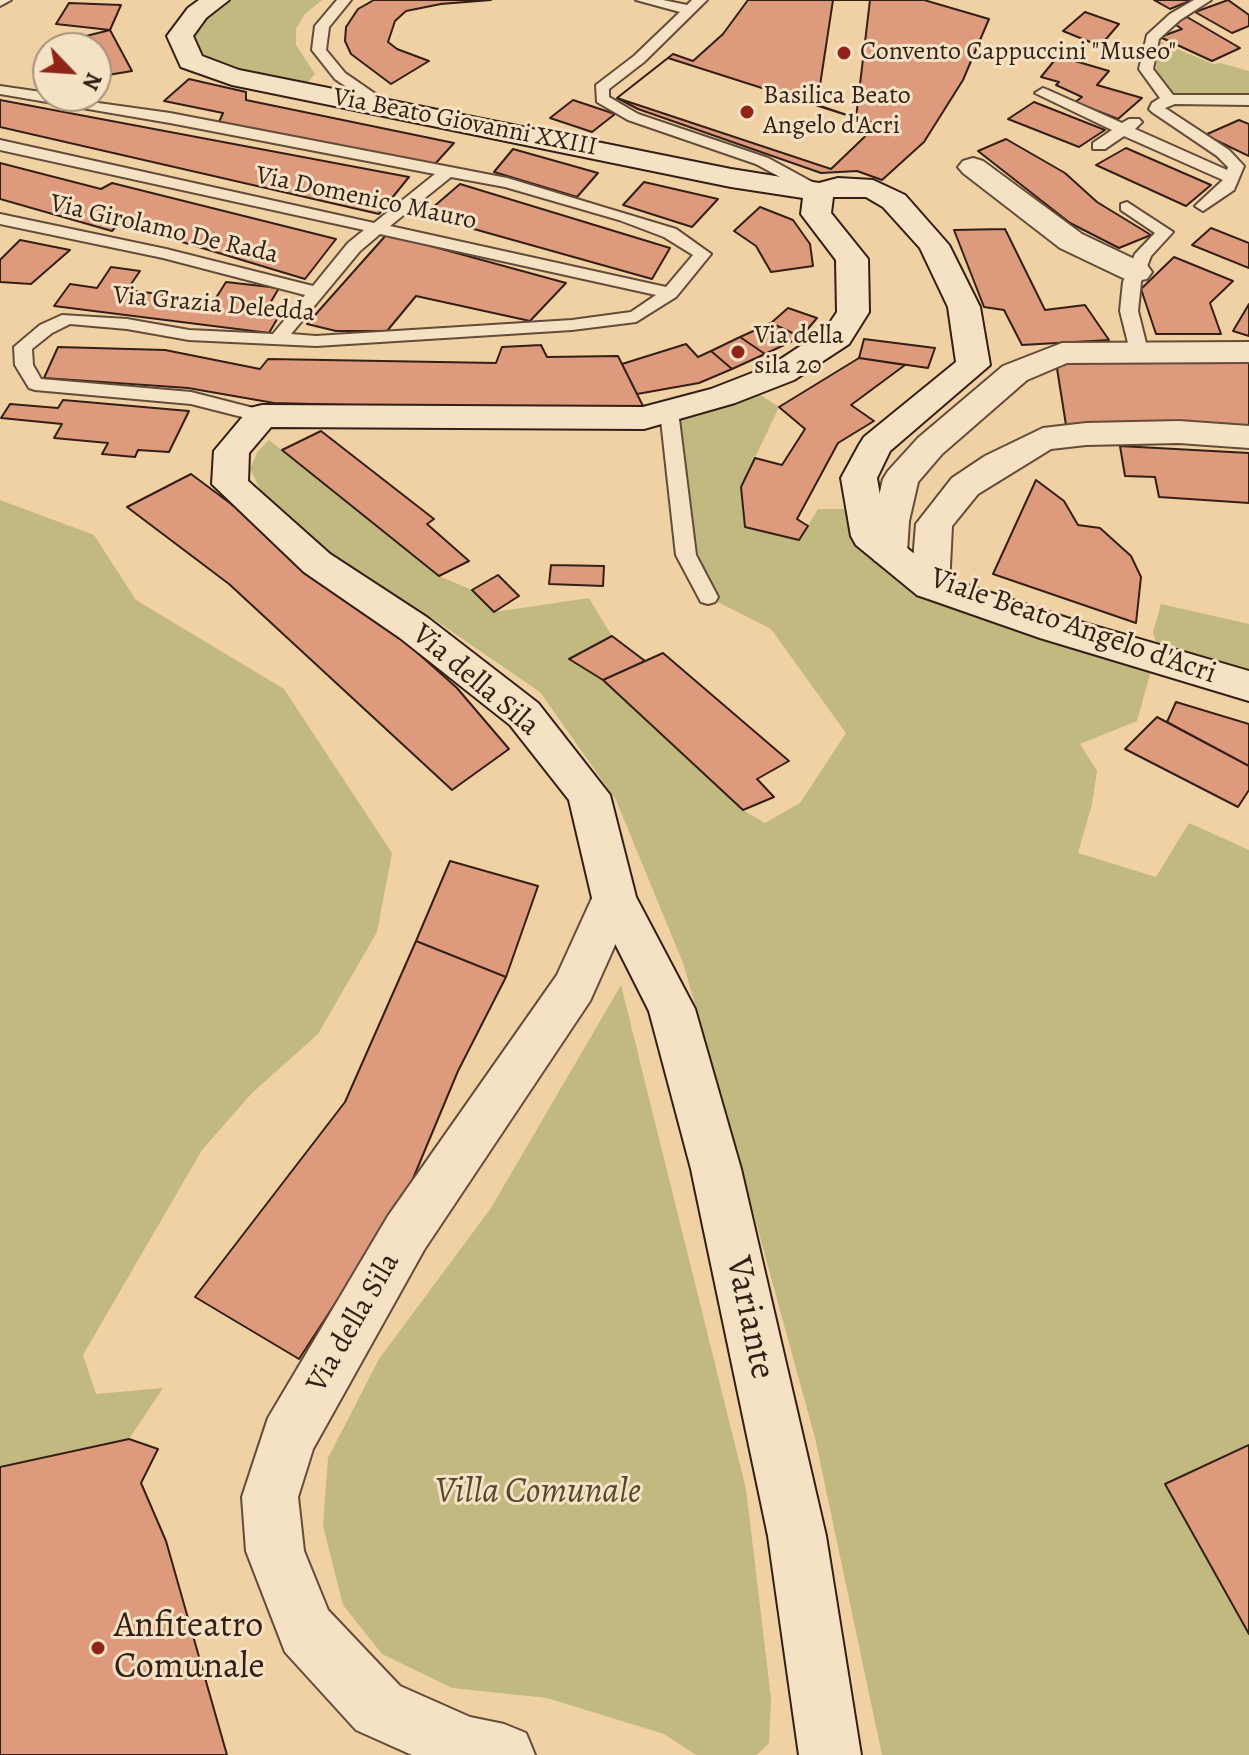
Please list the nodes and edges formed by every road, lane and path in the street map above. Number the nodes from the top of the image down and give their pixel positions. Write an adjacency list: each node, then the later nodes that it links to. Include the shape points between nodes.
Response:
1 (216, 0): 9 (main road, Via Beato Giovanni XXIII, via 197,13 180,36 191,61 232,77)
2 (344, 0): 9 (lane, via 322,26 319,50 340,76)
3 (643, 0): 5 (lane)
4 (1204, 0): 10 (lane, via 1152,38 1146,69)
5 (695, 3): 17 (lane, via 601,88 602,99 633,117 762,161)
6 (0, 90): 15 (lane)
7 (1043, 93): 11 (lane)
8 (1249, 100): 10 (lane)
9 (382, 105): 17 (main road, Via Beato Giovanni XXIII)
10 (1163, 105): 11 (lane); 16 (lane, via 1236,166)
11 (1122, 129): 13 (lane); 16 (lane)
12 (0, 145): 21 (lane, Via Domenico Mauro)
13 (1099, 146)
14 (973, 167): 22 (main road, via 1071,241)
15 (447, 172): 21 (lane); 24 (lane, via 507,183 670,233 703,254)
16 (1231, 178): 18 (lane, via 1228,187)
17 (819, 192): 28 (main road, via 816,214 852,259 853,312 837,337 782,373); 31 (main road, Viale Beato Angelo d'Acri, via 873,189 894,201 934,245 964,307 973,365 876,445 859,478 869,536)
18 (1203, 206)
19 (1127, 207): 22 (lane, via 1165,232 1143,254)
20 (0, 219): 23 (lane, Via Girolamo De Rada)
21 (377, 228): 23 (lane); 24 (lane, Via Domenico Mauro)
22 (1136, 272): 26 (lane, via 1129,311)
23 (317, 292): 25 (lane)
24 (670, 293): 25 (lane, Via Grazia Deledda, via 636,317 572,325)
25 (278, 339): 29 (lane, Via Grazia Deledda, via 189,335 68,319 23,347 24,365 35,384 191,398)
26 (1139, 351): 27 (main road); 31 (main road, via 1062,353 1015,373 930,446 901,479)
27 (1249, 352)
28 (669, 411): 29 (main road, via 644,418); 33 (lane, via 686,555)
29 (262, 416): 35 (main road, Via della Sila, via 232,451 230,484 317,563 414,628 524,714 589,795)
30 (1249, 437): 32 (main road, via 1179,432 1043,439 965,486 934,524)
31 (888, 552): 32 (main road, Viale Beato Angelo d'Acri)
32 (930, 586): 34 (main road, Viale Beato Angelo d'Acri)
33 (708, 597)
34 (1249, 686)
35 (614, 898): 36 (main road, Via della Sila, via 574,987 406,1233 288,1438 270,1497 275,1551 306,1631 378,1708 467,1748); 37 (main road, Variante, via 672,1009 716,1169 797,1536)
36 (504, 1755)
37 (830, 1755)

